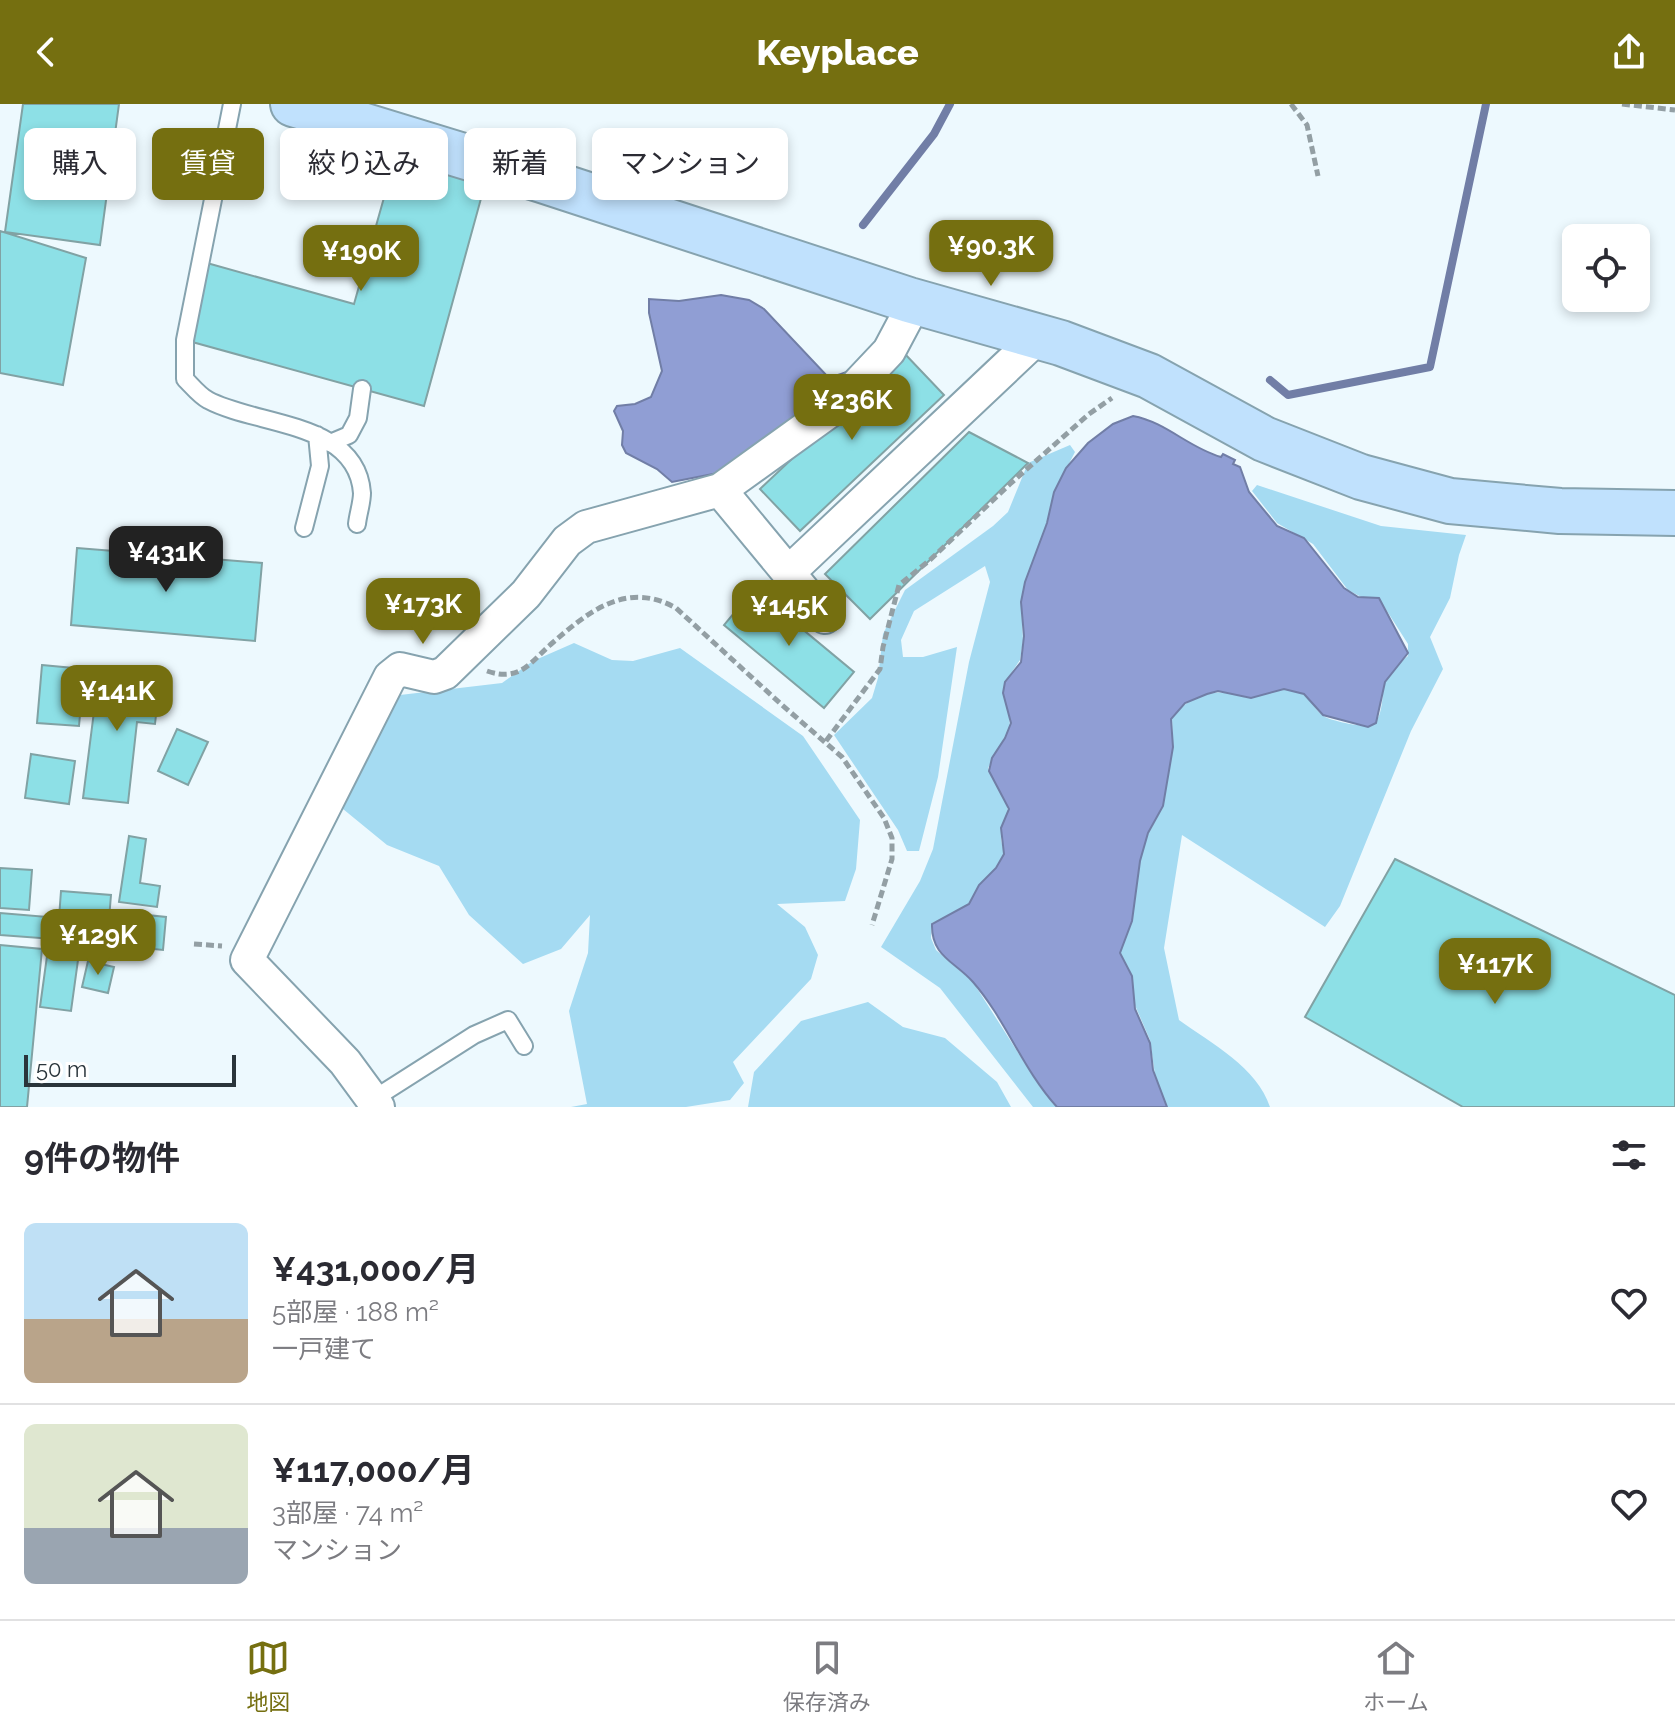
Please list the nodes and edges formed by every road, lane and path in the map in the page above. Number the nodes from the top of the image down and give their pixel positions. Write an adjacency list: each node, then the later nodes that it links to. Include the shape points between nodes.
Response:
1 (232, 104): 11 (lane, via 185,340 185,379 207,400)
2 (293, 104): 7 (street)
3 (1291, 104): 6 (path, via 1307,125)
4 (1622, 104): 5 (path)
5 (1675, 110)
6 (1318, 176)
7 (915, 302): 8 (street); 12 (street, via 889,351 838,405)
8 (1038, 337): 9 (street); 16 (street)
9 (1146, 375): 13 (street, via 1264,439 1361,477 1450,501 1560,511); 19 (path, via 1089,414 899,585 880,669)
10 (362, 389): 11 (lane, via 358,418 349,435)
11 (323, 439): 14 (lane, via 354,462 362,493); 15 (lane)
12 (720, 490): 16 (street); 18 (street, via 586,527 567,541 526,594)
13 (1675, 513)
14 (357, 524)
15 (304, 528)
16 (789, 572): 17 (street)
17 (825, 617)
18 (463, 656): 19 (path, via 478,668 507,676 529,667 606,603 633,595 663,600); 22 (street, via 434,677 400,669 390,677 247,960 345,1062)
19 (826, 741): 20 (path, via 863,784 892,838 892,859)
20 (872, 925)
21 (524, 1046): 22 (lane, via 508,1020 474,1035)
22 (375, 1103)

